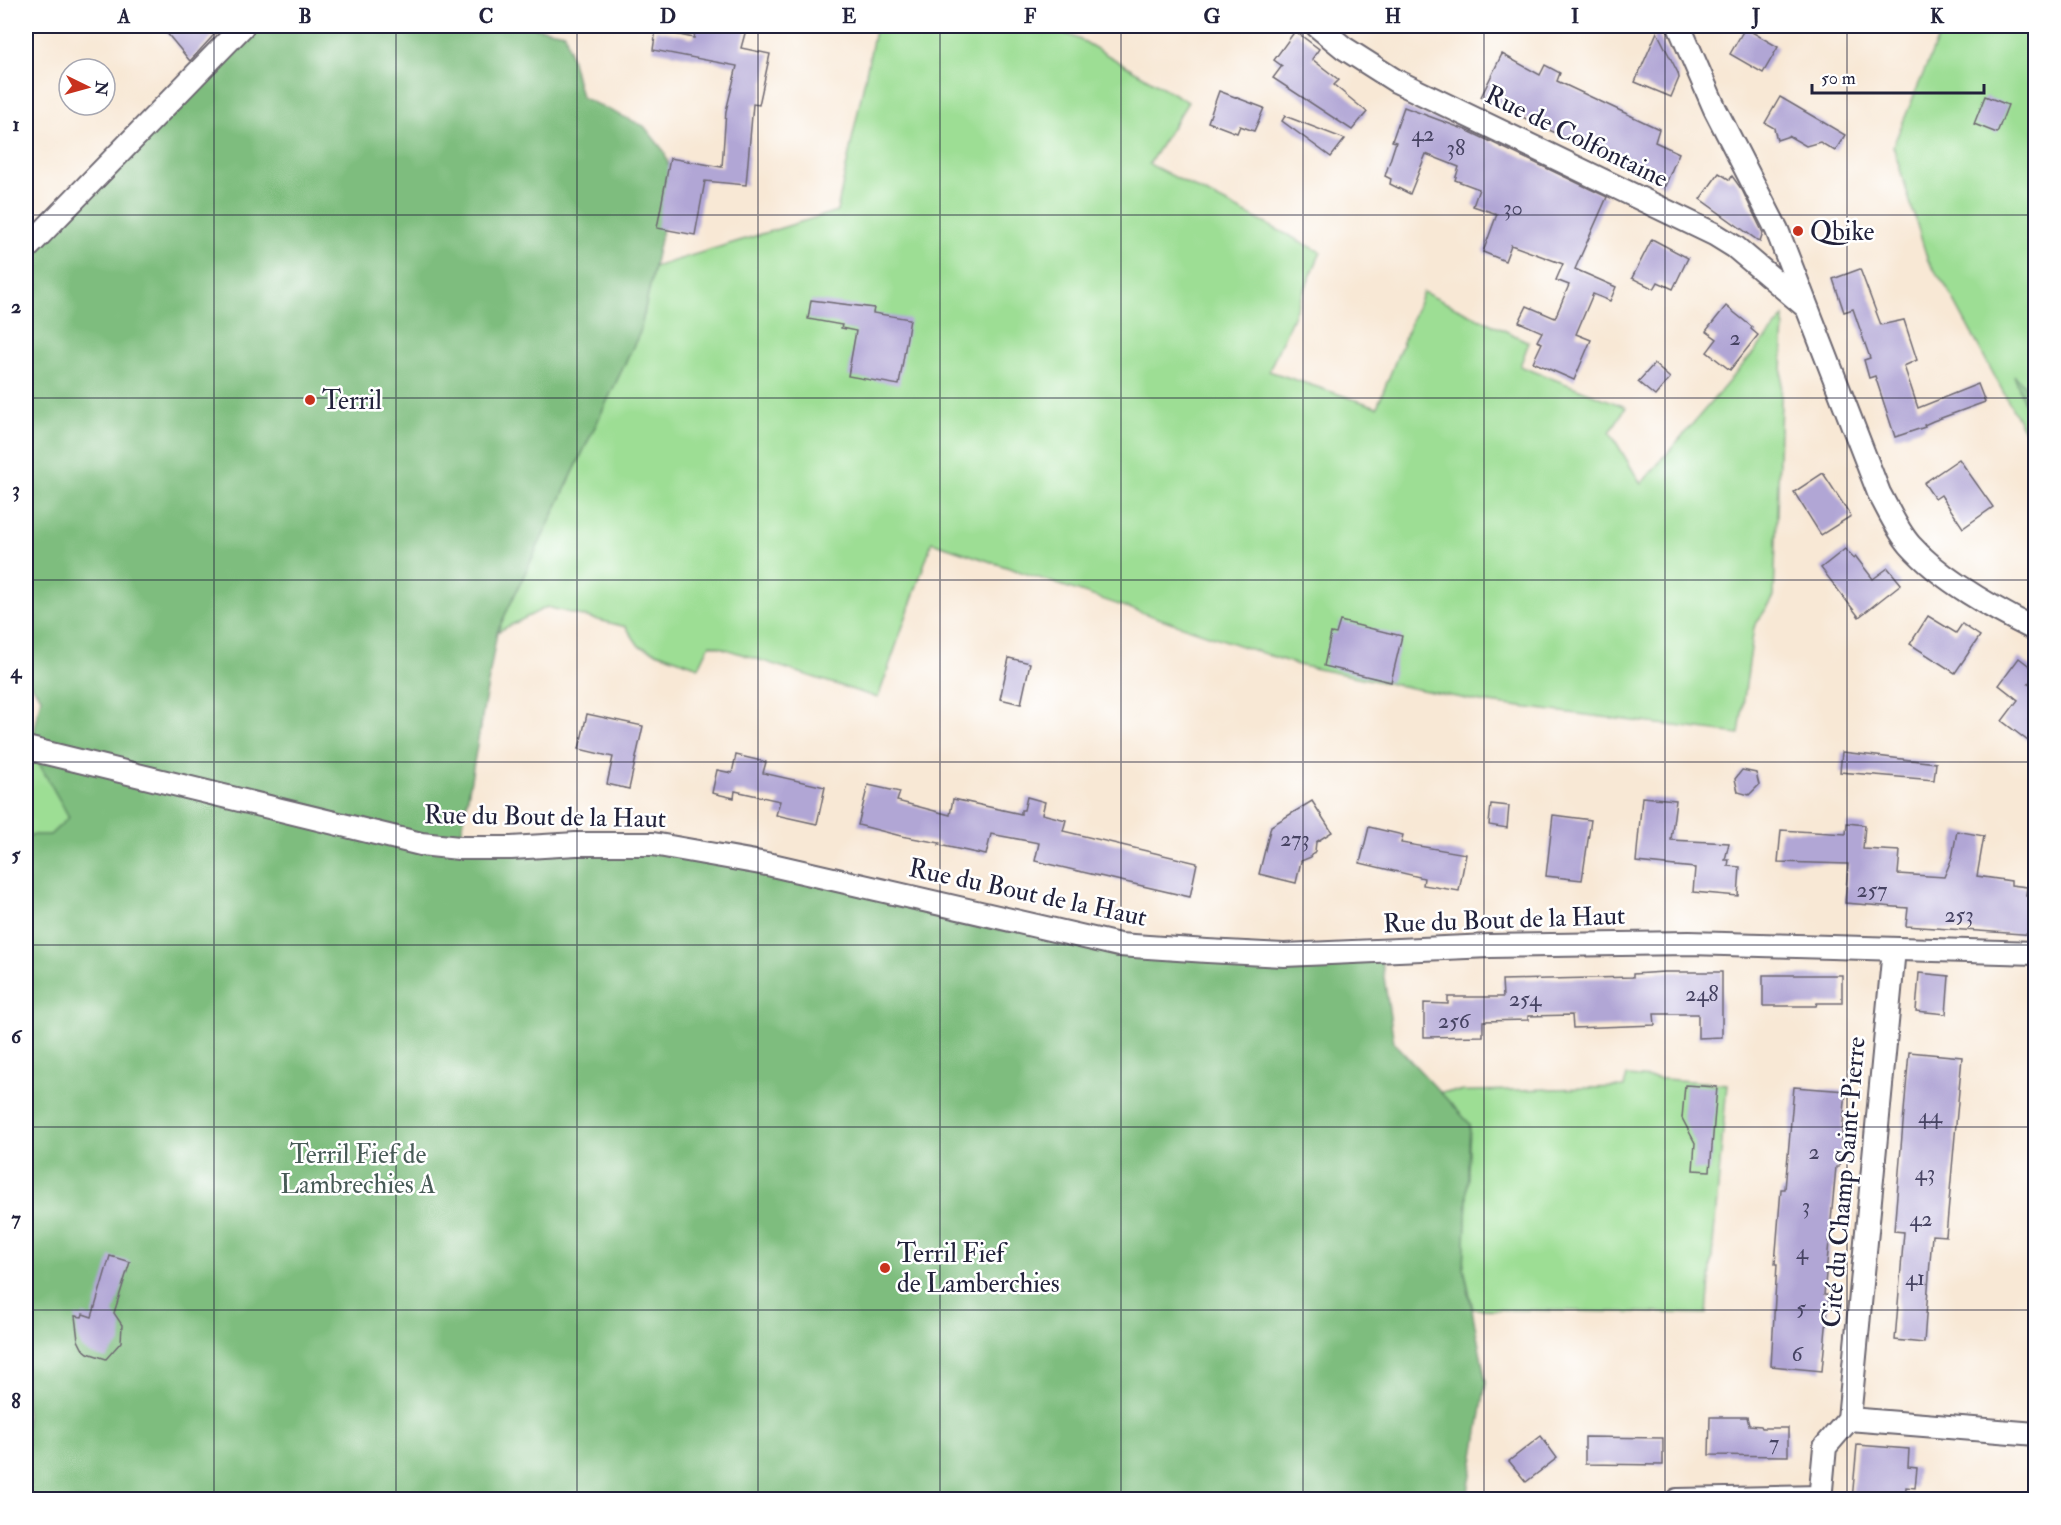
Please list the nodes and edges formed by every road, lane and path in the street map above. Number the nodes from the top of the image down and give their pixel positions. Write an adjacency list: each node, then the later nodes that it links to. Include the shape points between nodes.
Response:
1 (243, 26): 4 (street)
2 (1317, 26): 5 (street, Rue de Colfontaine, via 1396,81 1714,234)
3 (1679, 26): 5 (street, via 1715,109 1777,230)
4 (26, 249)
5 (1806, 307): 6 (street, via 1879,493 1910,544 1933,566 1994,609)
6 (2036, 630)
7 (26, 748): 8 (street, Rue du Bout de la Haut, via 421,844 511,848 653,844 772,865 1119,945 1284,955 1689,943)
8 (1894, 949): 9 (street, Rue du Bout de la Haut); 10 (street, Cité du Champ Saint-Pierre)
9 (2036, 953)
10 (1849, 1419): 11 (street); 12 (street, via 1825,1448)
11 (2036, 1434)
12 (1820, 1498): 13 (street)
13 (1677, 1500)

